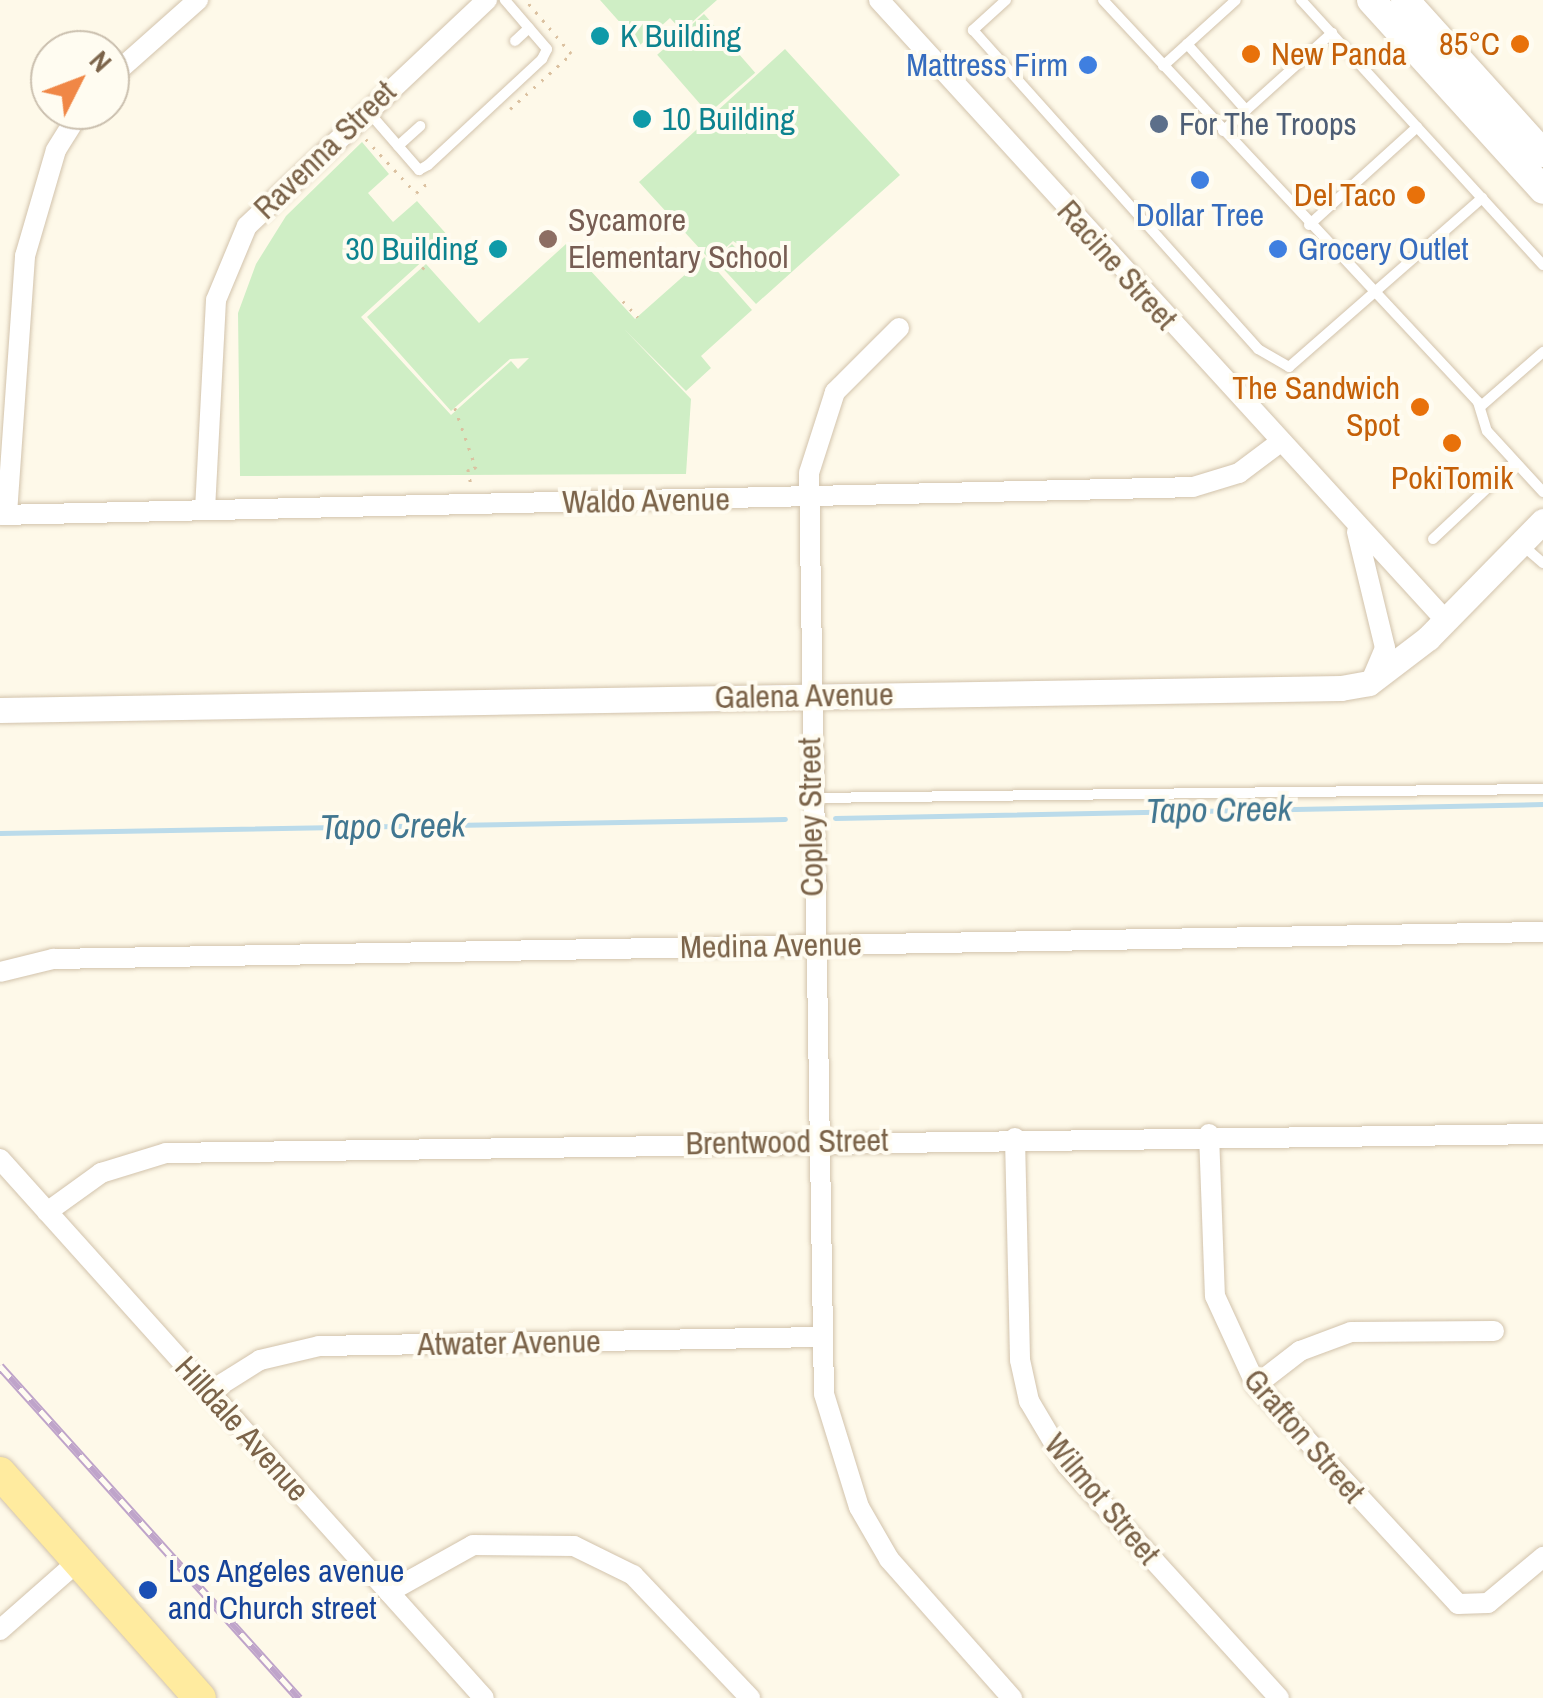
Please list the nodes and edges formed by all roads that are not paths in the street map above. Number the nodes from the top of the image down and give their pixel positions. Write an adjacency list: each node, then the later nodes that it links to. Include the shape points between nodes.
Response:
1 (198, 0): 17 (street)
2 (487, 0): 19 (street, Ravenna Street)
3 (506, 0): 13 (lane)
4 (879, 0): 35 (street, Racine Street)
5 (1006, 0): 31 (lane, via 973,30 1258,349 1289,367 1300,363)
6 (1103, 0): 12 (lane)
7 (1123, 0): 12 (lane)
8 (1236, 0): 16 (lane)
9 (1302, 0): 14 (lane)
10 (1371, 0): 27 (main road)
11 (1405, 0): 26 (main road)
12 (1112, 10): 18 (lane)
13 (529, 28): 15 (lane); 25 (lane, via 546,50 542,59 428,165 420,170)
14 (1332, 33): 20 (lane); 22 (lane)
15 (514, 41)
16 (1187, 44): 18 (lane); 20 (lane)
17 (130, 60)
18 (1163, 66): 24 (lane)
19 (366, 108): 25 (lane); 39 (street, Ravenna Street, via 274,193 226,266)
20 (1246, 110): 24 (lane)
21 (420, 126): 25 (lane)
22 (1417, 126): 28 (lane); 29 (lane)
23 (68, 130): 40 (street, via 56,150 25,256)
24 (1222, 131): 29 (lane)
25 (398, 146)
26 (1543, 153)
27 (1543, 190)
28 (1482, 198): 30 (lane); 31 (lane)
29 (1309, 225): 31 (lane)
30 (1543, 266)
31 (1374, 294): 34 (lane)
32 (899, 328): 38 (street, Copley Street, via 835,392 816,433)
33 (1543, 352): 34 (lane)
34 (1480, 407): 36 (lane, via 1487,432)
35 (1279, 443): 38 (street, Waldo Avenue, via 1238,473 1193,487); 42 (street, Racine Street)
36 (1515, 462): 37 (lane); 43 (lane)
37 (1543, 492)
38 (808, 498): 39 (street, Waldo Avenue); 48 (street, Copley Street)
39 (205, 510): 40 (street, Waldo Avenue)
40 (3, 514)
41 (1543, 521): 44 (street)
42 (1357, 530): 46 (street, Racine Street); 47 (street, Racine Street, via 1386,648)
43 (1434, 539)
44 (1520, 544): 45 (lane); 46 (street)
45 (1543, 563)
46 (1447, 622): 47 (street)
47 (1369, 683): 48 (street, Galena Avenue)
48 (809, 696): 49 (street, Galena Avenue); 51 (street, Copley Street)
49 (0, 710)
50 (1543, 789): 51 (lane)
51 (811, 798): 53 (street, Copley Street)
52 (1543, 932): 53 (street, Medina Avenue)
53 (814, 945): 54 (street, Medina Avenue, via 53,959); 58 (street, Copley Street)
54 (0, 972)
55 (1209, 1134): 56 (street, Brentwood Street); 57 (street, Brentwood Street); 63 (street, Grafton Street, via 1215,1296)
56 (1543, 1134)
57 (1015, 1138): 58 (street, Brentwood Street); 74 (street, Wilmot Street, via 1020,1360 1029,1401 1067,1466)
58 (818, 1141): 60 (street, Brentwood Street, via 166,1153 100,1173); 62 (street, Copley Street)
59 (0, 1159): 60 (street, Hilldale Avenue)
60 (47, 1212): 64 (street, Hilldale Avenue)
61 (1494, 1330): 63 (street, via 1350,1332 1300,1351)
62 (821, 1337): 64 (street, Atwater Avenue, via 319,1346 260,1360); 73 (street, Copley Street, via 836,1450 859,1507 918,1595)
63 (1256, 1385): 66 (street, Grafton Street, via 1458,1604 1488,1603)
64 (209, 1392): 68 (street, Hilldale Avenue)
65 (0, 1473): 67 (main road)
66 (1543, 1557)
67 (77, 1562): 69 (street); 70 (main road)
68 (389, 1592): 71 (street, Hilldale Avenue); 72 (street, via 472,1545 574,1546 633,1575)
69 (0, 1630)
70 (200, 1698)
71 (484, 1698)
72 (750, 1698)
73 (1012, 1698)
74 (1280, 1698)

